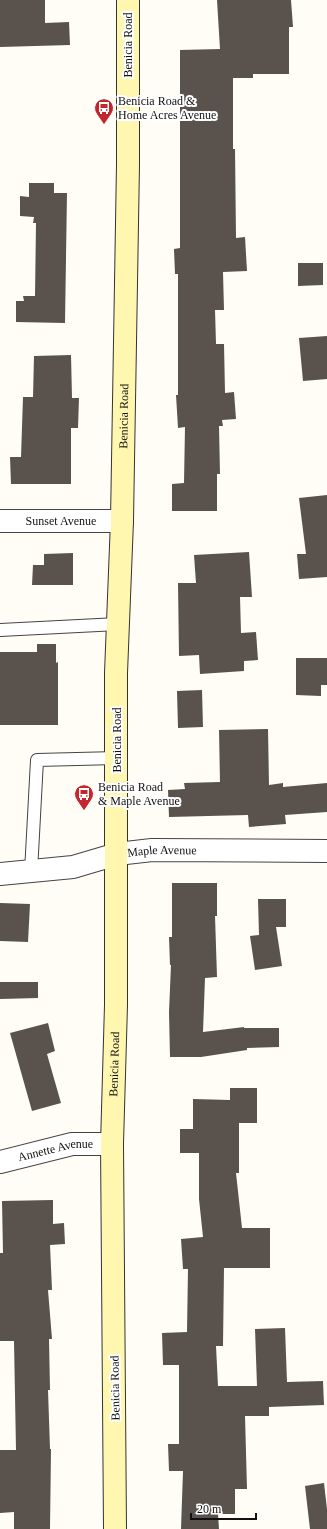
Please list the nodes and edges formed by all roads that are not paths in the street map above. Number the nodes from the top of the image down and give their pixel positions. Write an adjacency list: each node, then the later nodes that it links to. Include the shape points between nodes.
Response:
1 (128, 0): 3 (main road, Benicia Road)
2 (0, 521): 3 (street, Sunset Avenue)
3 (122, 521): 4 (main road, Benicia Road)
4 (118, 624): 5 (lane); 6 (main road, Benicia Road)
5 (0, 630)
6 (117, 758): 8 (main road, Benicia Road); 9 (lane, via 37,760)
7 (327, 851): 8 (street, Maple Avenue, via 152,850)
8 (117, 854): 9 (street, Maple Avenue, via 73,867); 11 (main road, Benicia Road)
9 (31, 872): 10 (street, Maple Avenue)
10 (0, 874)
11 (112, 1144): 12 (street, Annette Avenue, via 72,1144); 13 (main road, Benicia Road)
12 (0, 1162)
13 (115, 1529)

